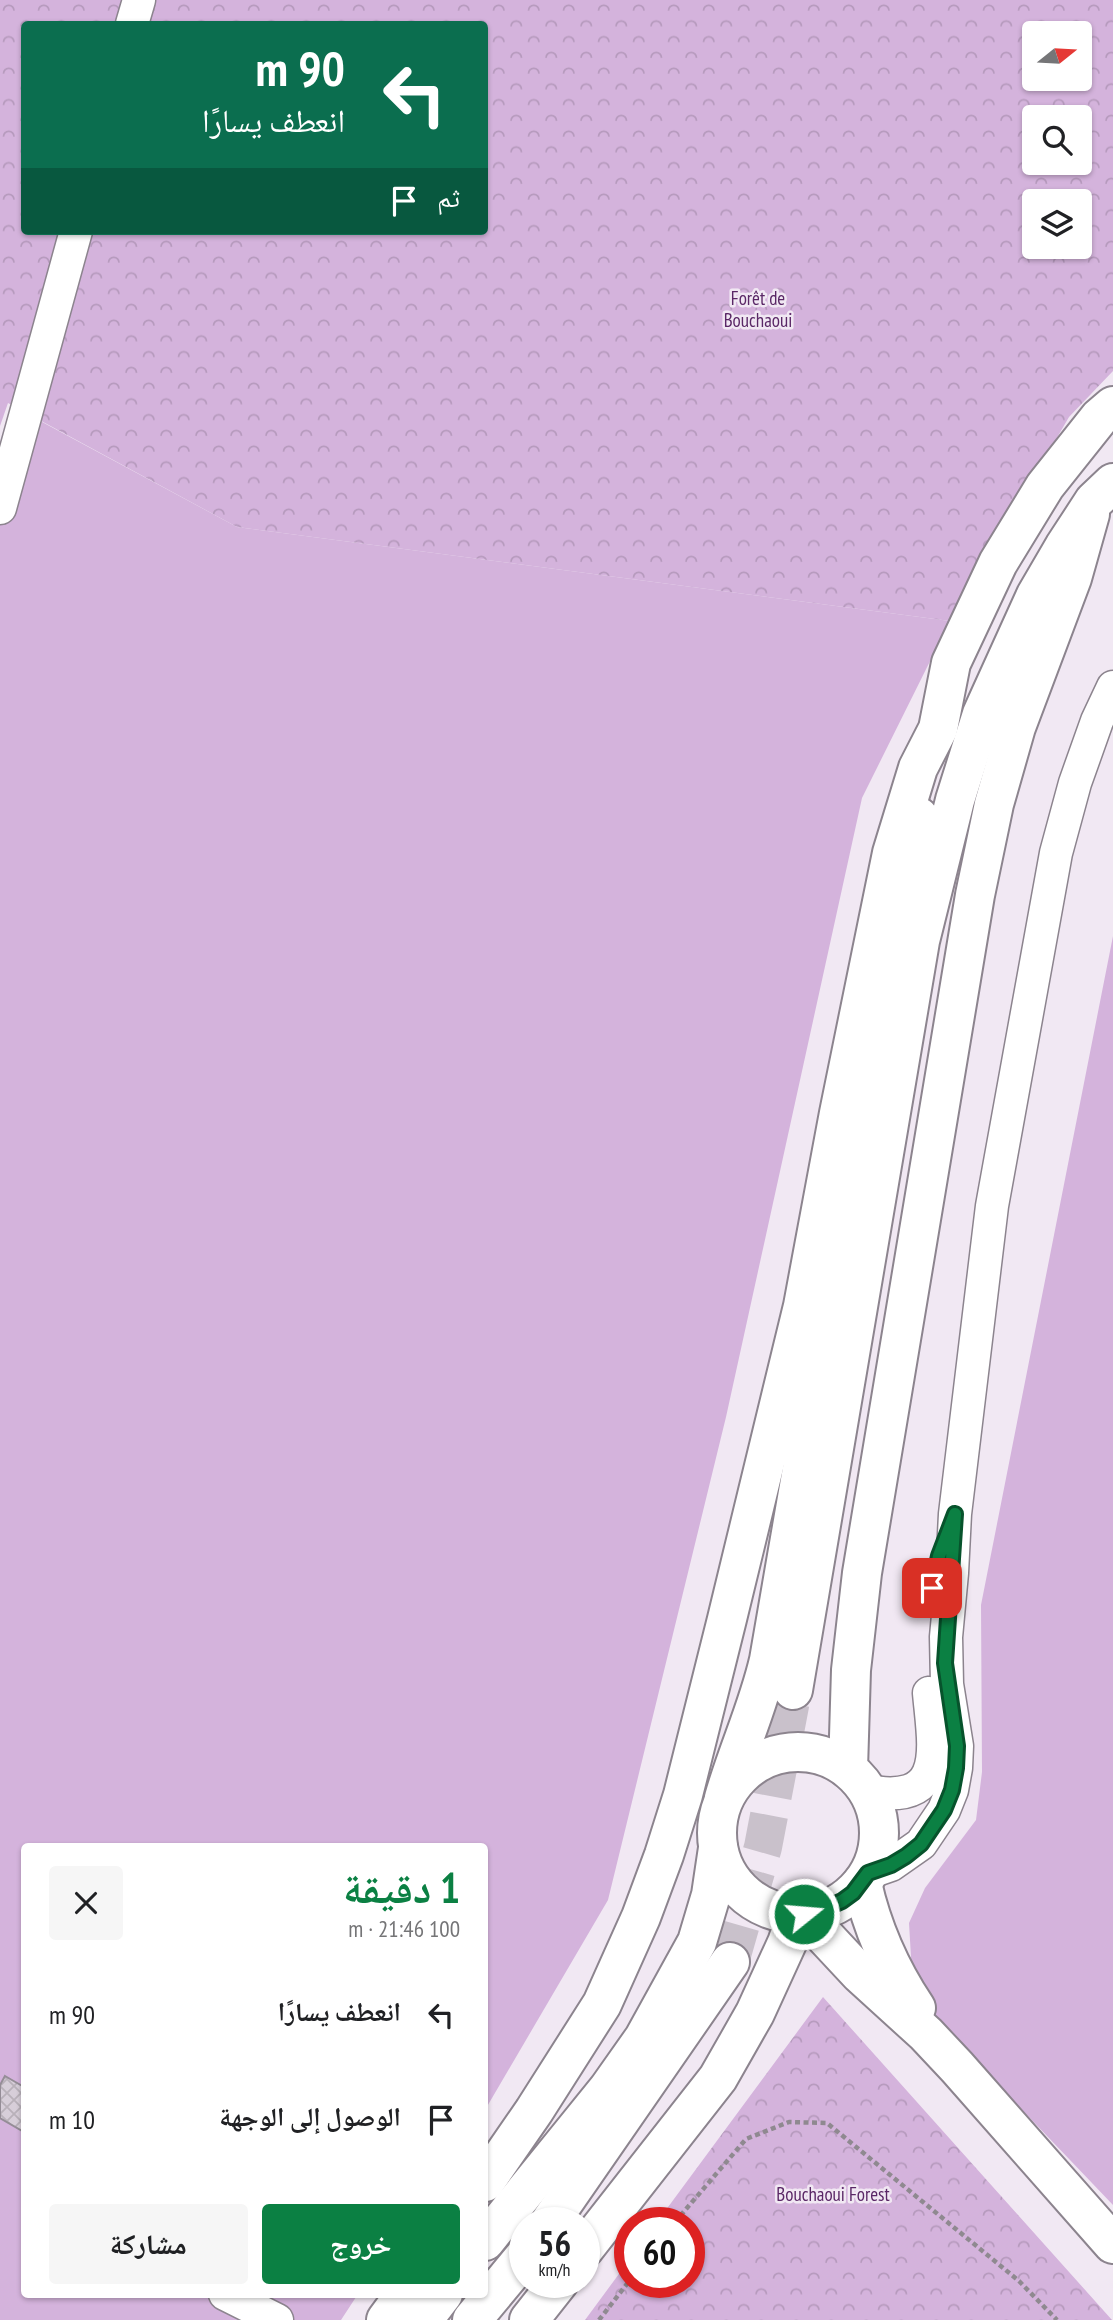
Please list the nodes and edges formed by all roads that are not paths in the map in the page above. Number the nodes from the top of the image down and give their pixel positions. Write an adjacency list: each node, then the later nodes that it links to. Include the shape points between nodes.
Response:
1 (139, 0): 2 (street)
2 (133, 21)
3 (75, 235): 6 (street)
4 (1113, 406): 8 (main road, via 1045,486 998,563 951,663)
5 (1104, 492): 10 (main road, via 1064,547 1008,653 982,713 955,800 920,941); 11 (main road, via 1016,727 975,895 862,1573 851,1670)
6 (0, 508)
7 (1113, 687): 9 (street, via 1075,783 1056,853 992,1206)
8 (938, 729): 12 (main road, via 848,1203 769,1660); 18 (main road, via 918,768 888,866 803,1306 683,1795 641,1917 602,2004)
9 (955, 1514): 11 (street, via 939,1556 925,1624 932,1766 923,1781 906,1793 889,1795); 14 (street, via 945,1663 957,1746 952,1790 921,1844)
10 (793, 1690)
11 (858, 1780): 12 (main road, via 827,1756 779,1753 756,1762 737,1778); 14 (main road, via 874,1804 879,1832)
12 (724, 1798): 13 (main road, via 717,1822)
13 (718, 1848): 15 (main road, via 732,1881 746,1895 770,1909); 21 (main road, via 697,1942 645,2038)
14 (865, 1878): 15 (main road, via 842,1901); 17 (main road, via 872,1920 892,1968)
15 (800, 1914): 17 (main road); 20 (main road, via 755,2013 718,2078)
16 (730, 1962): 19 (main road)
17 (957, 2067): 22 (main road)
18 (488, 2177)
19 (560, 2207)
20 (600, 2229)
21 (488, 2237)
22 (1113, 2244)
23 (509, 2275): 31 (main road)
24 (233, 2298): 28 (street)
25 (402, 2298): 29 (main road)
26 (440, 2298): 30 (main road)
27 (546, 2298): 32 (main road)
28 (277, 2320)
29 (386, 2320)
30 (423, 2320)
31 (472, 2320)
32 (529, 2320)

